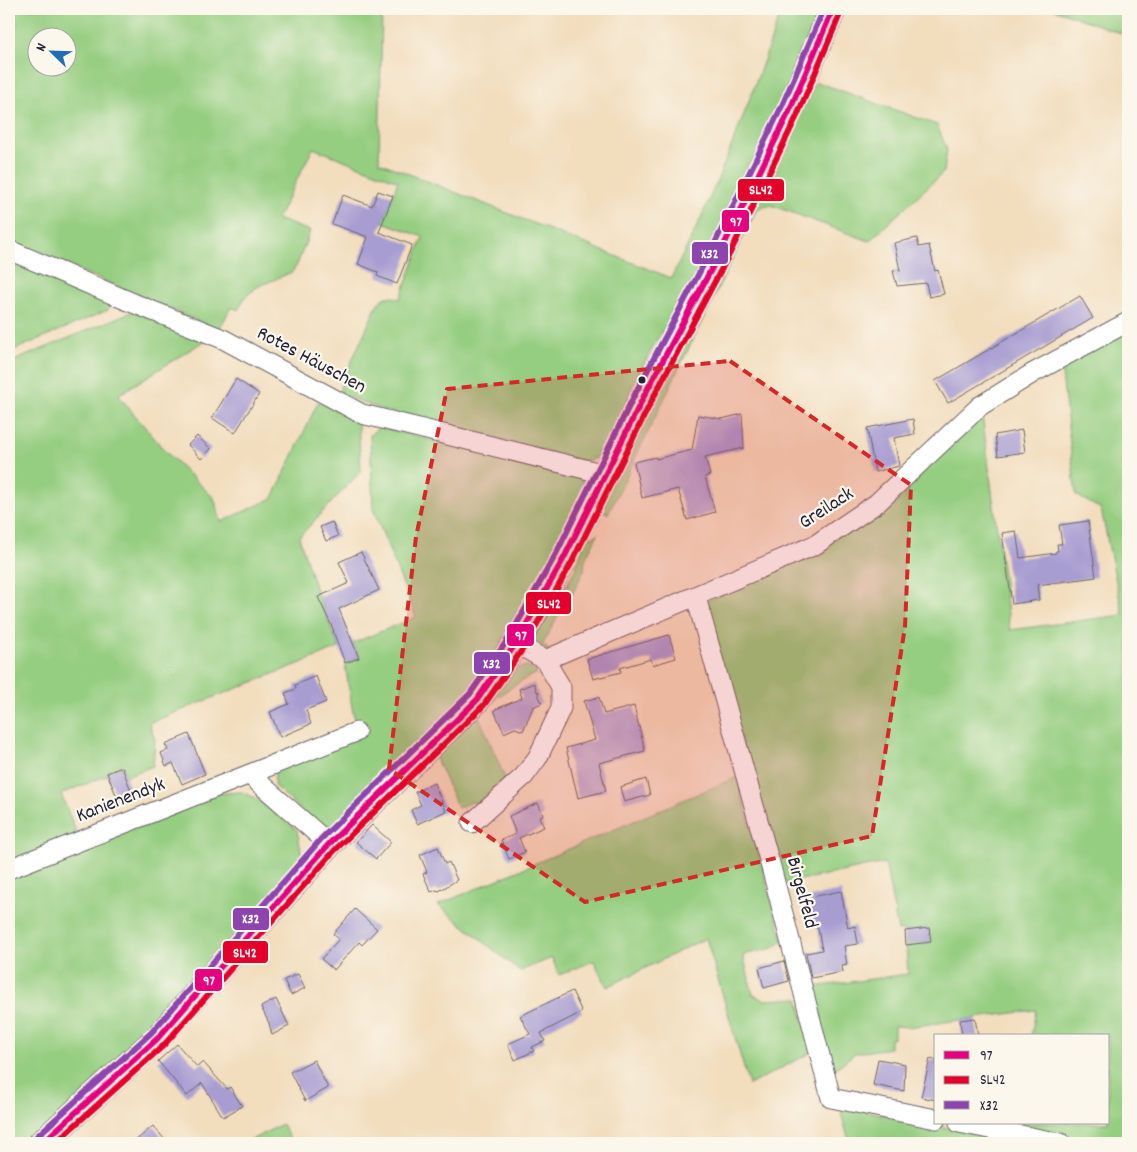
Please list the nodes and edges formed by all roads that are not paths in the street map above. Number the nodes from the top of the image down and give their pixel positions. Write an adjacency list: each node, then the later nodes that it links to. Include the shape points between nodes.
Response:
1 (833, 9): 4 (main road, via 789,112 723,247)
2 (9, 250): 4 (street, Rotes Häuschen, via 223,339 362,414)
3 (1128, 322): 5 (street, Greilack, via 980,406 877,503 815,545)
4 (605, 474): 6 (main road, via 560,567)
5 (696, 597): 7 (street, Greilack); 13 (street, Birgelfeld, via 831,1098)
6 (516, 643): 7 (street); 11 (main road, via 477,700)
7 (545, 660): 10 (street, via 561,687 561,708 538,757 524,776)
8 (356, 732): 9 (street, Kanienendyk)
9 (250, 775): 11 (street); 12 (street, Kanienendyk)
10 (472, 823)
11 (329, 844): 15 (main road, via 157,1039)
12 (9, 869)
13 (934, 1119)
14 (964, 1124): 16 (street)
15 (42, 1143)
16 (1062, 1143)

